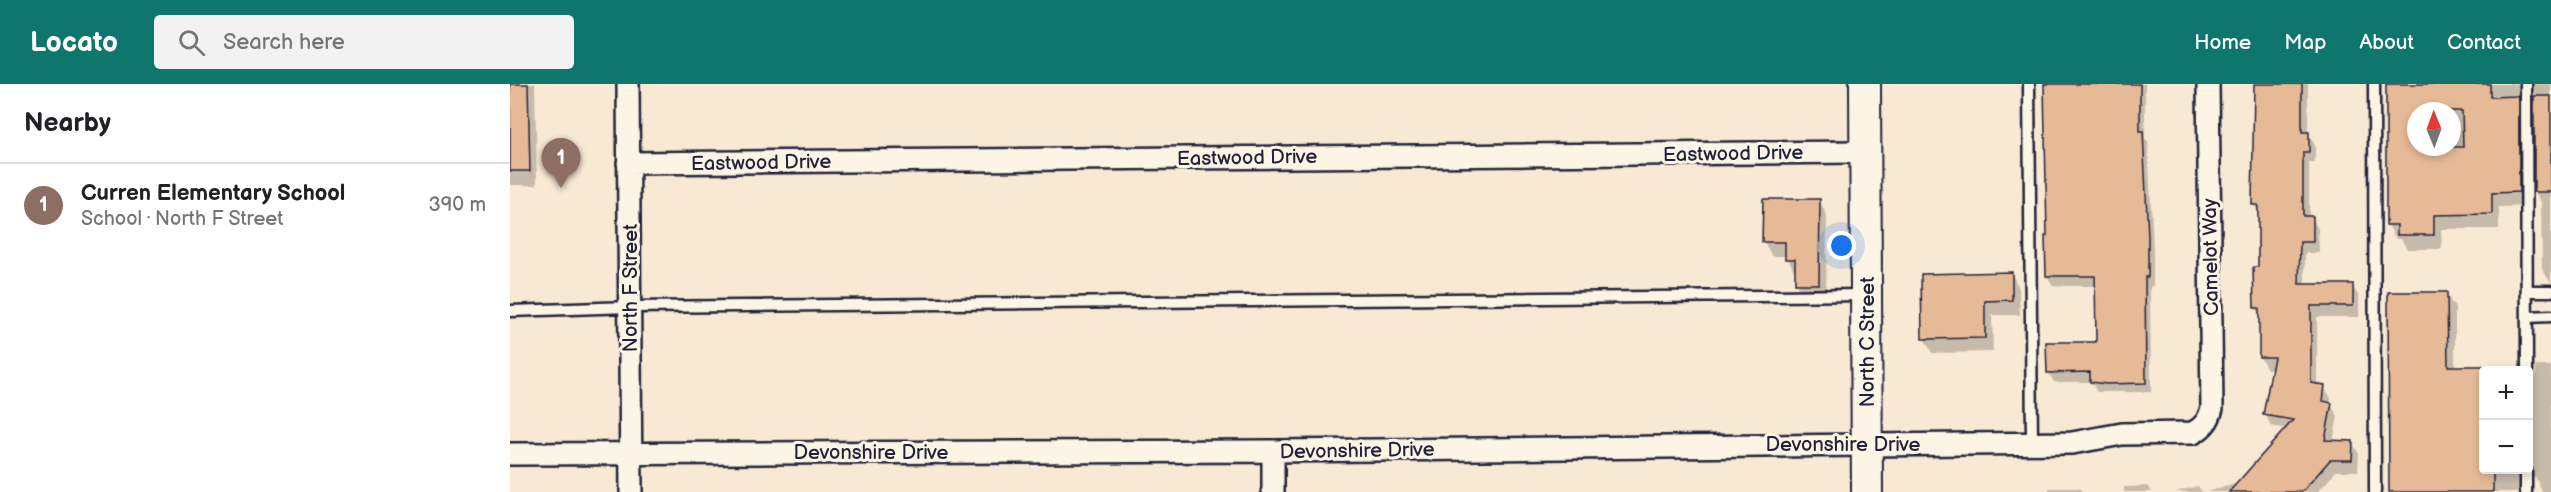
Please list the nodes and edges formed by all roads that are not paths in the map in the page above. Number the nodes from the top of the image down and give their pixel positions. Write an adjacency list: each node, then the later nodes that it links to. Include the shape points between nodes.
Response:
1 (628, 84): 8 (street, North F Street)
2 (1865, 84): 7 (street, North C Street)
3 (2029, 84): 19 (lane)
4 (2208, 84): 17 (street, Camelot Way, via 2212,408)
5 (2374, 84): 27 (lane)
6 (2526, 84): 9 (lane)
7 (1866, 152): 8 (street, Eastwood Drive); 11 (street, North C Street)
8 (628, 163): 12 (street, North F Street)
9 (2527, 291): 10 (lane); 15 (lane)
10 (2551, 291)
11 (1868, 295): 12 (lane); 18 (street, North C Street)
12 (630, 307): 13 (lane); 21 (street, North F Street)
13 (510, 311)
14 (2551, 316): 15 (lane)
15 (2528, 317): 16 (lane)
16 (2527, 366)
17 (2202, 428): 19 (street, Devonshire Drive, via 2193,433 2122,434 2072,443)
18 (1866, 443): 19 (street, Devonshire Drive); 20 (street, Devonshire Drive); 26 (street, North C Street)
19 (2032, 443)
20 (1273, 451): 21 (street, Devonshire Drive); 25 (street)
21 (631, 453): 22 (street, Devonshire Drive); 24 (street, North F Street)
22 (510, 454)
23 (2526, 474): 28 (lane)
24 (631, 492)
25 (1273, 492)
26 (1867, 492)
27 (2375, 492)
28 (2526, 492)

